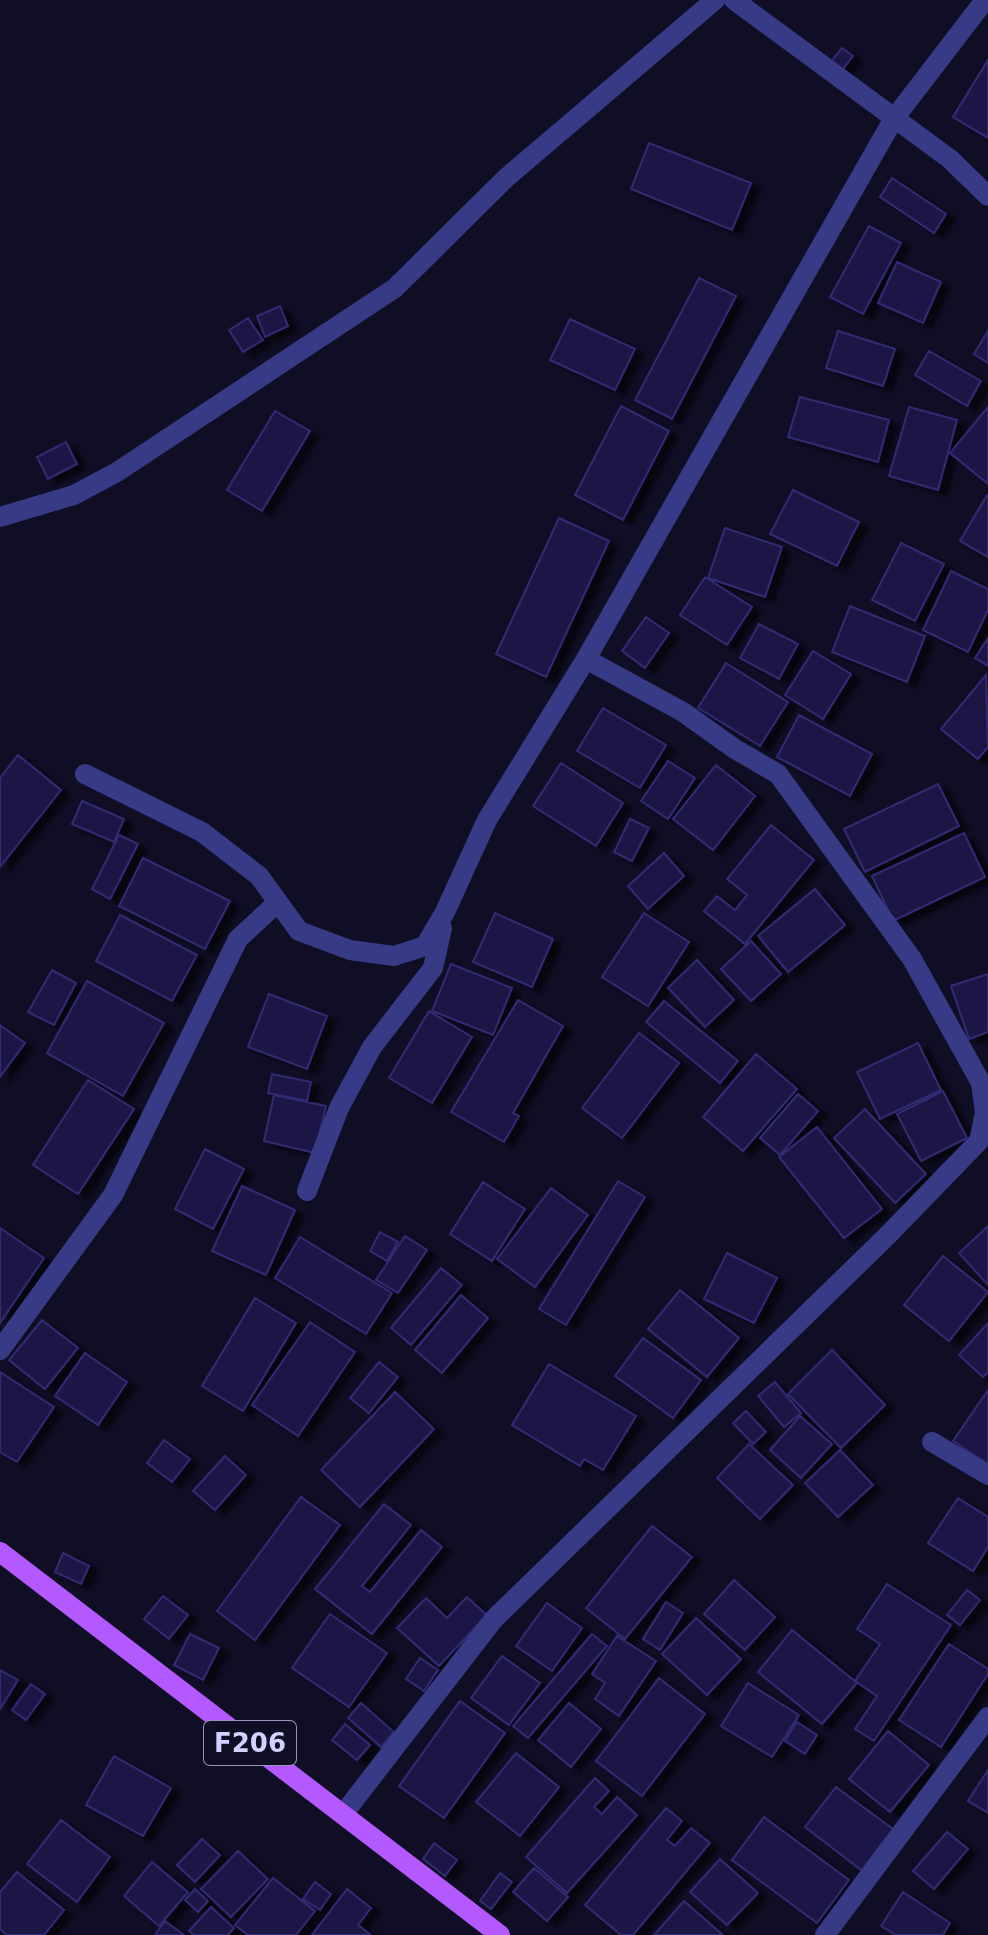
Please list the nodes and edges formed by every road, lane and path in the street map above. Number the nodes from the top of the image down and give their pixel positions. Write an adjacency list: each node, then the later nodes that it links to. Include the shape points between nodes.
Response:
1 (715, 0): 6 (street, via 506,178 395,288 117,472 74,495)
2 (734, 0): 4 (street)
3 (985, 0): 4 (street)
4 (893, 120): 5 (street, via 950,159); 7 (street)
5 (988, 196)
6 (0, 517)
7 (586, 659): 10 (street, via 487,820); 17 (street, via 683,712 778,774 912,959 981,1083 985,1113 979,1141 887,1236 494,1619)
8 (85, 774): 9 (street, via 202,832 259,876)
9 (277, 903): 10 (street, via 299,931 350,950 394,956 425,946); 12 (street, via 238,939 113,1195)
10 (445, 912): 11 (street, via 433,968 372,1047 339,1108)
11 (307, 1191)
12 (0, 1350)
13 (932, 1442): 14 (street)
14 (988, 1475)
15 (0, 1552): 17 (main road, F206)
16 (988, 1717): 19 (street)
17 (344, 1813): 18 (main road, F206)
18 (500, 1935)
19 (825, 1935)

